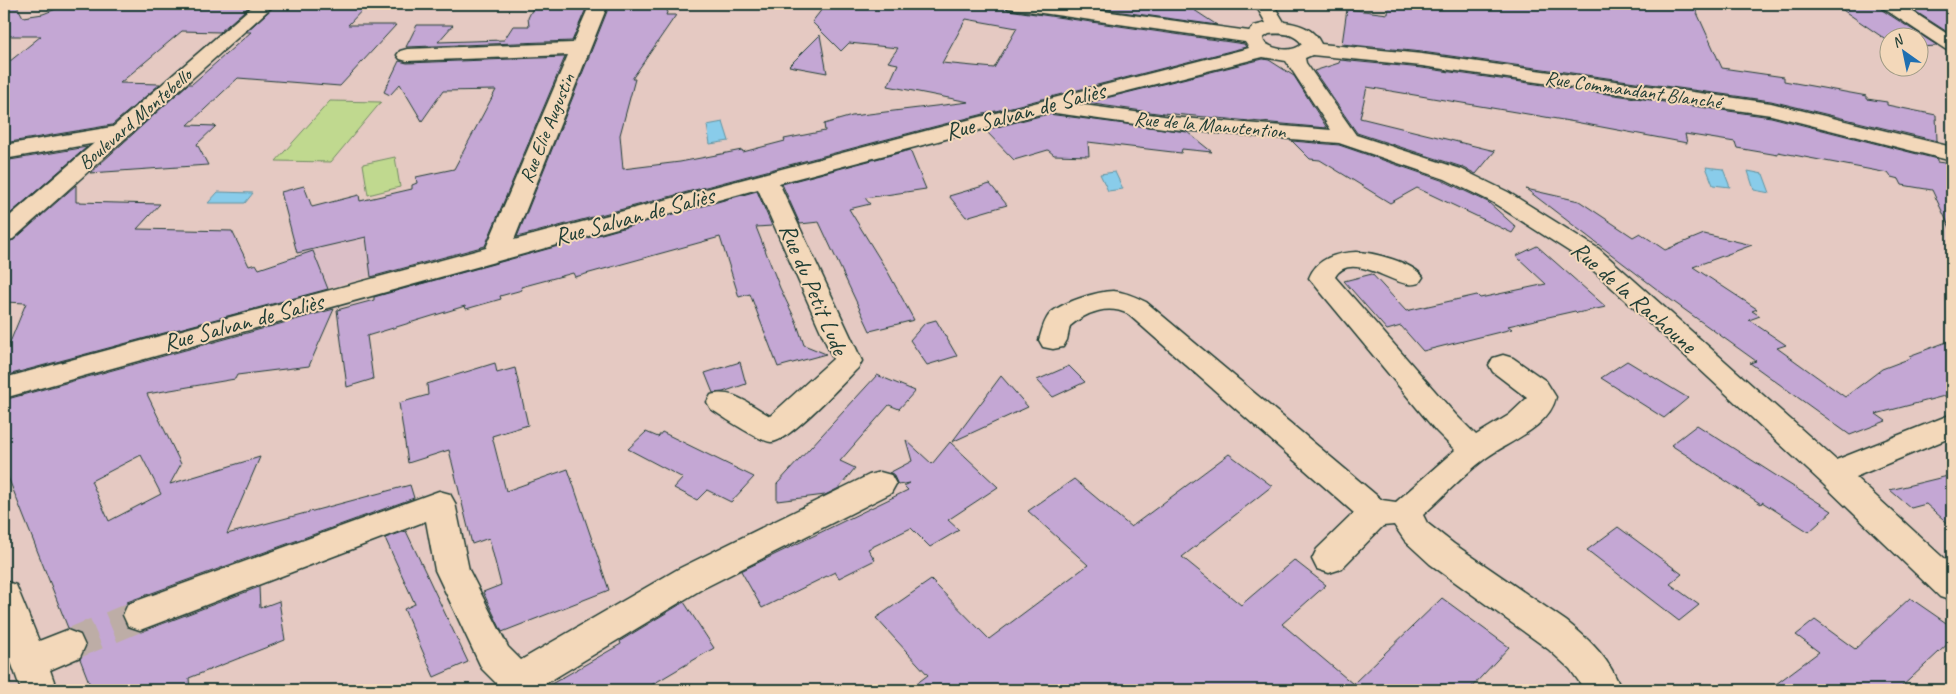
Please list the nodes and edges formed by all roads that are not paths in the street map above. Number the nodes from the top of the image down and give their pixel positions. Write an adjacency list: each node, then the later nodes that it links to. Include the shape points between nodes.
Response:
1 (266, 4): 13 (street, Boulevard Montebello)
2 (600, 4): 9 (street, Rue Elie Augustin)
3 (1023, 4): 7 (street)
4 (1264, 4): 6 (street)
5 (1889, 4): 8 (street)
6 (1278, 28): 7 (street, via 1261,30); 10 (street, via 1306,35 1312,44)
7 (1259, 44): 10 (street, Rue Commandant Blanché, via 1284,55); 12 (street, Rue Salvan de Saliès, via 1248,54)
8 (1952, 46)
9 (580, 49): 11 (street); 19 (street, Rue Elie Augustin)
10 (1302, 52): 14 (street, via 1296,63); 16 (street, Rue Commandant Blanché, via 1422,60 1771,110)
11 (407, 55)
12 (1040, 106): 14 (street, Rue de la Manutention, via 1171,123); 17 (street, Rue Salvan de Saliès)
13 (118, 133): 15 (street); 18 (street, Boulevard Montebello)
14 (1349, 140): 27 (street, Rue de la Rachoune, via 1453,174 1500,197 1590,254)
15 (4, 152)
16 (1952, 154)
17 (766, 180): 19 (street, Rue Salvan de Saliès); 24 (street, Rue du Petit Lude, via 848,361 772,431)
18 (4, 234)
19 (496, 253): 23 (street, Rue Salvan de Saliès)
20 (1410, 277): 26 (street, via 1359,259 1327,268 1322,278 1446,423)
21 (1053, 340): 29 (street, via 1057,323 1063,317 1098,302 1123,301 1137,308)
22 (1503, 365): 26 (street, via 1536,388 1542,397 1540,405 1519,423)
23 (4, 388)
24 (721, 402)
25 (1952, 425): 27 (street)
26 (1474, 451): 29 (street)
27 (1832, 474): 31 (street, Rue de la Rachoune)
28 (880, 484): 33 (street, via 690,579 518,681 495,658 452,570 439,503)
29 (1390, 513): 30 (street); 36 (street, via 1442,554 1554,632 1590,668)
30 (1329, 559)
31 (1952, 587)
32 (4, 595): 35 (street)
33 (140, 615)
34 (67, 646): 35 (street)
35 (34, 676)
36 (1603, 690)

